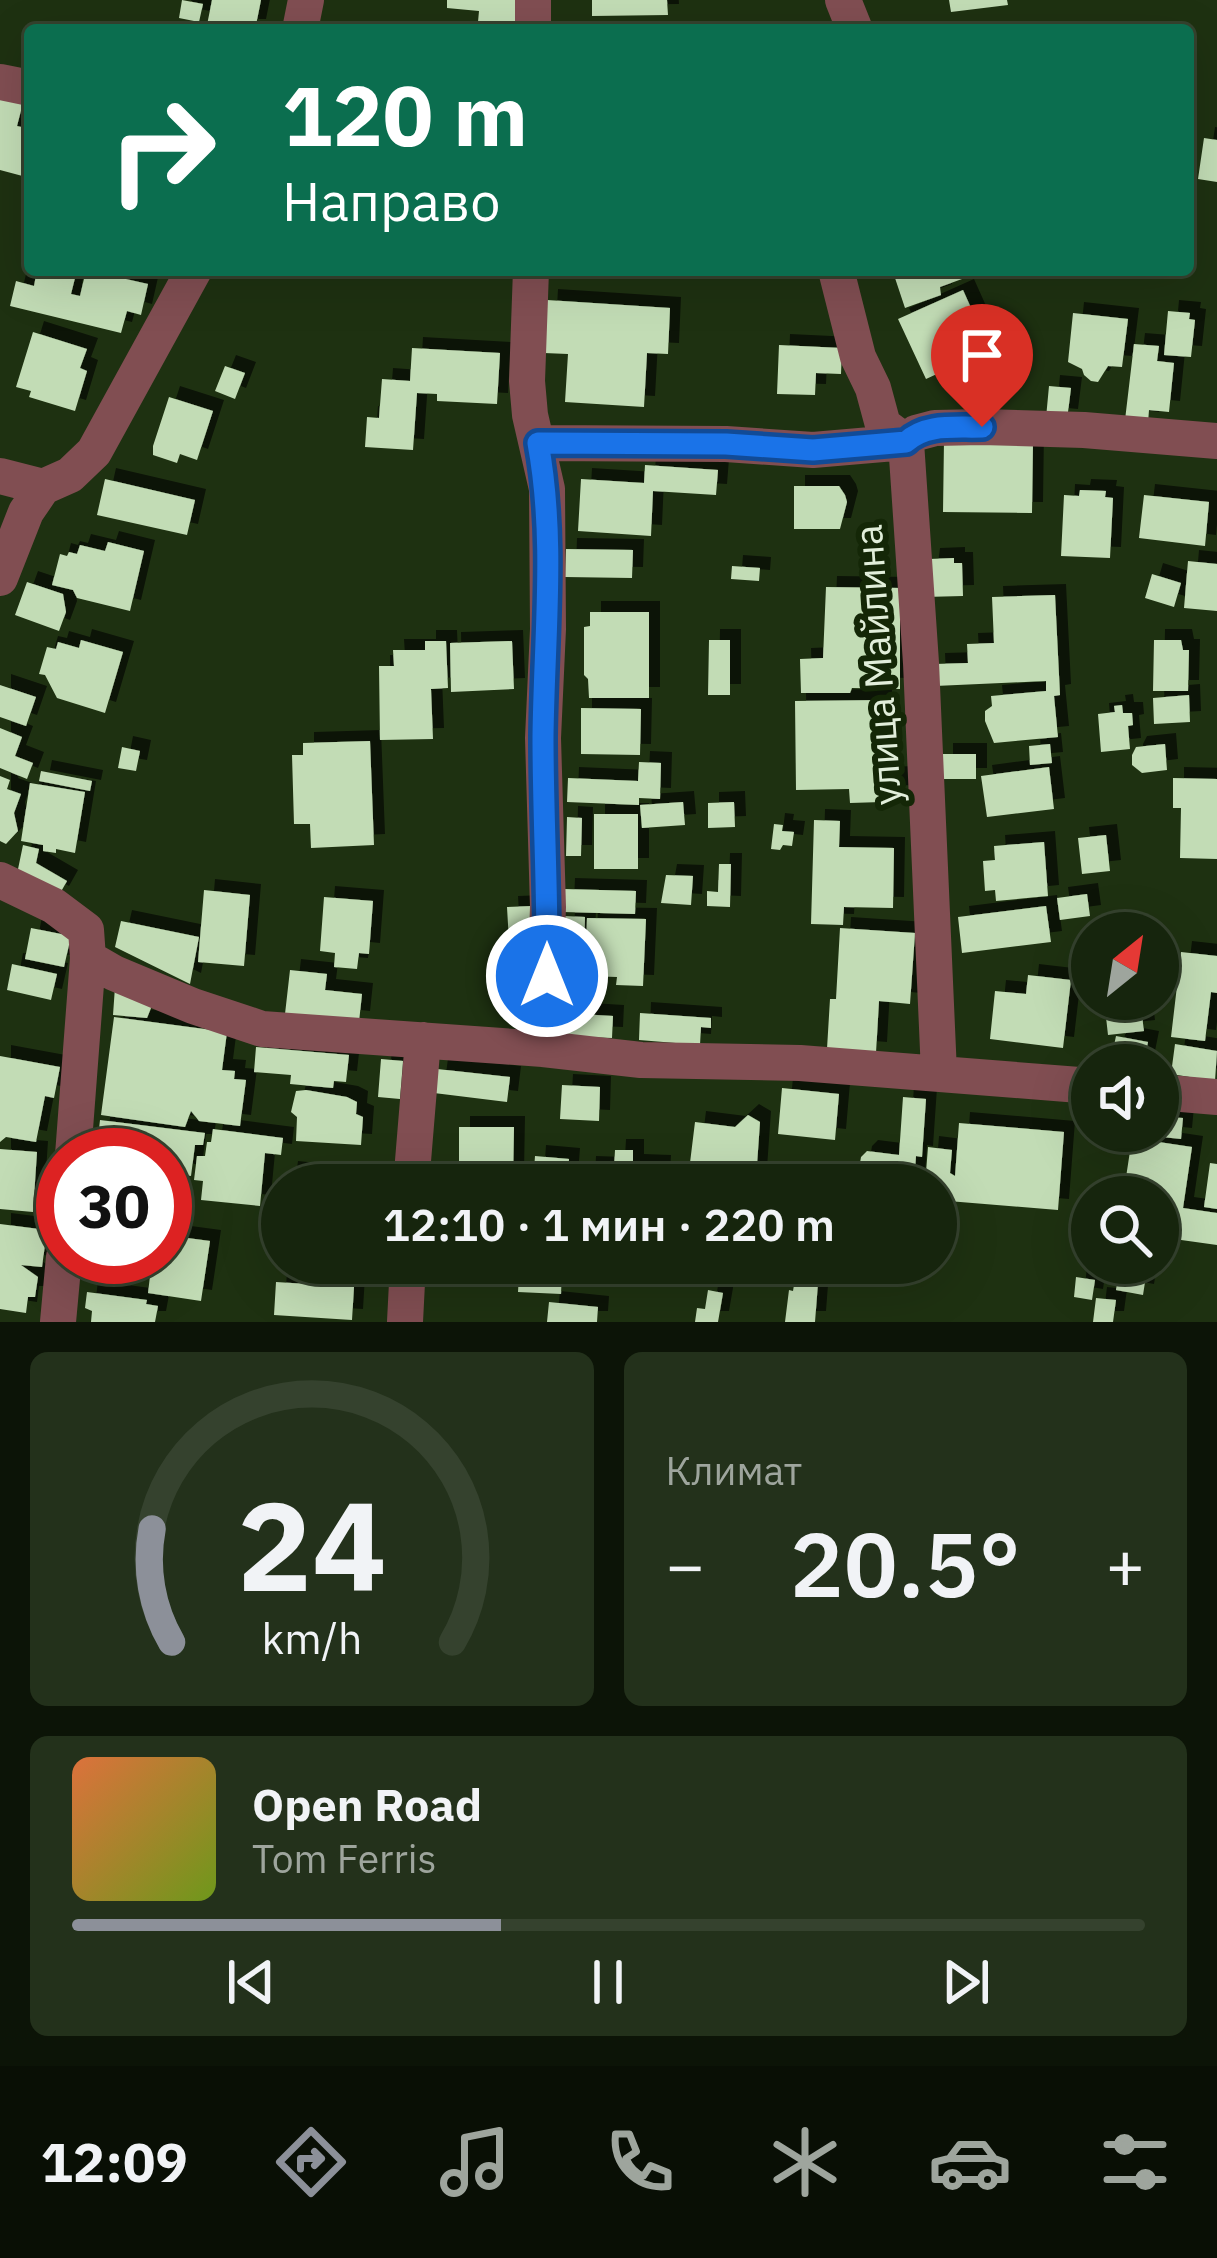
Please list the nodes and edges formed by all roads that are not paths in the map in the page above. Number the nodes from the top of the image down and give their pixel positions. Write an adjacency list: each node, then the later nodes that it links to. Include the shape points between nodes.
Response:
1 (191, 276): 8 (street, via 94,452)
2 (531, 276): 6 (street, via 526,381)
3 (838, 276): 5 (street, улица Майлина, via 883,425)
4 (1217, 441): 5 (street, via 982,427 935,428)
5 (906, 442): 6 (street, via 813,450); 14 (street, улица Майлина)
6 (538, 443): 13 (street, via 547,490)
7 (0, 476): 8 (street)
8 (43, 487): 9 (street)
9 (0, 578)
10 (0, 880): 11 (street, via 86,930)
11 (88, 958): 12 (street, via 262,1029); 18 (street)
12 (423, 1040): 13 (street); 19 (street)
13 (543, 1049): 14 (street)
14 (939, 1073): 15 (street)
15 (1071, 1084)
16 (1179, 1094): 17 (street)
17 (1217, 1097)
18 (75, 1128)
19 (413, 1164)
20 (62, 1284): 22 (street)
21 (407, 1284): 23 (street)
22 (58, 1322)
23 (405, 1322)

